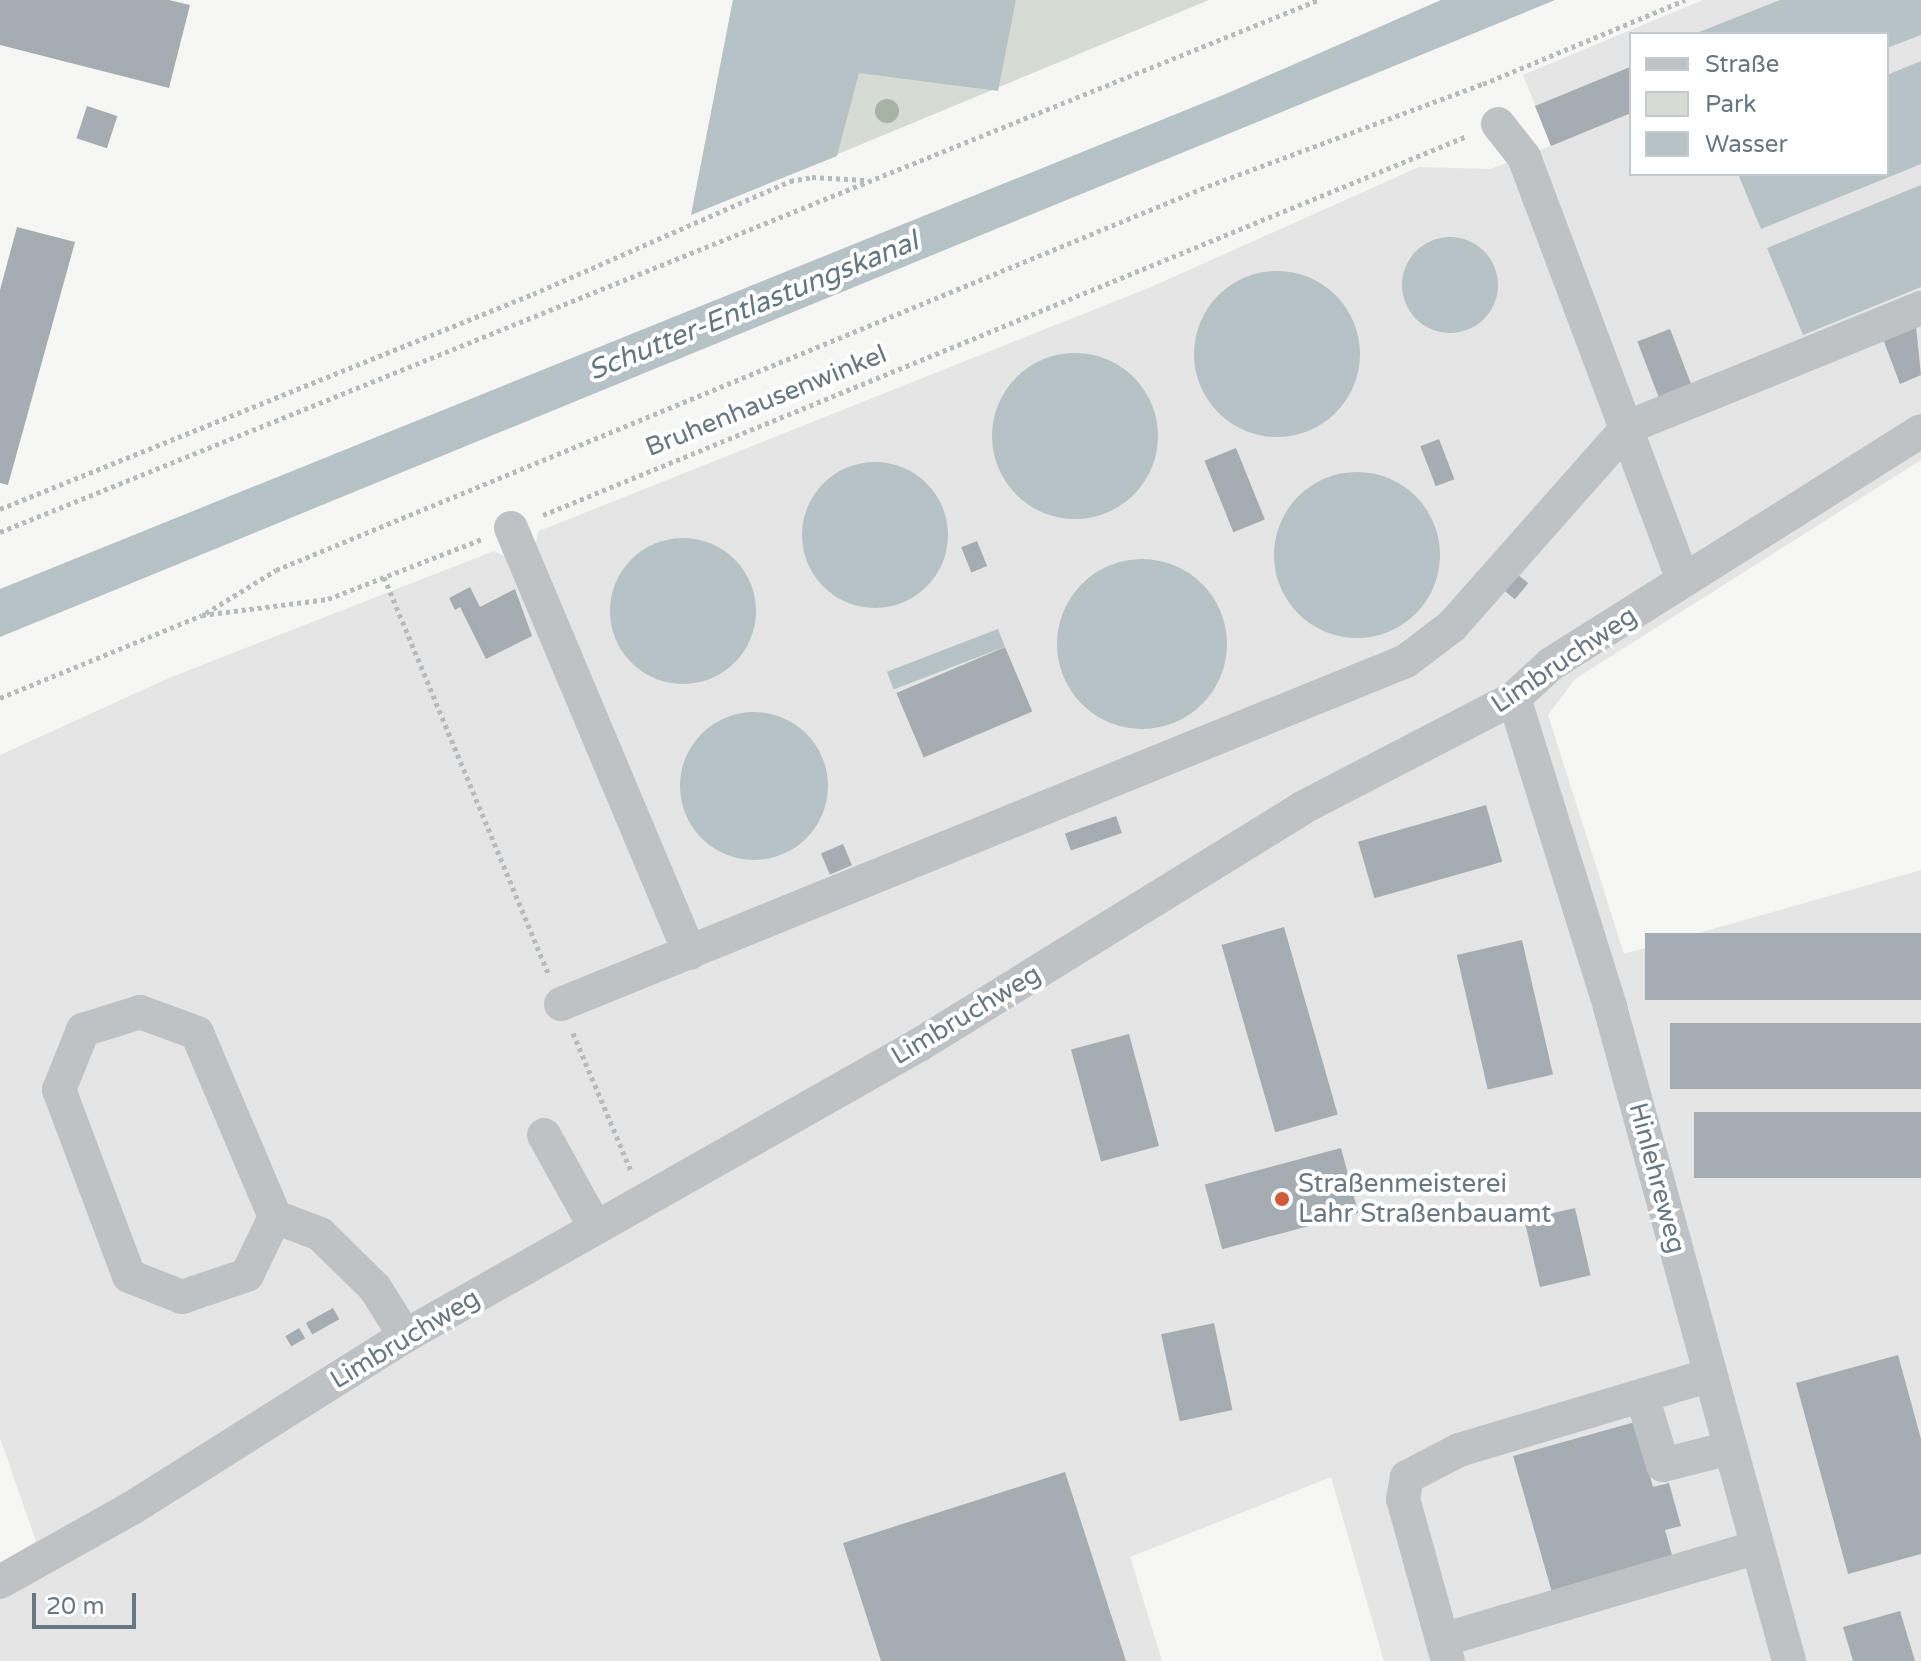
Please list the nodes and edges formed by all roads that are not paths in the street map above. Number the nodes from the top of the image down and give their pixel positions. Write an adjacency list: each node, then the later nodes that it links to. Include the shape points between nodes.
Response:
1 (1498, 124): 3 (street, via 1524,157)
2 (1921, 308): 3 (street)
3 (1628, 427): 6 (street); 8 (street, via 1452,626 1406,661)
4 (1921, 431): 6 (street, Limbruchweg)
5 (511, 528): 8 (street)
6 (1683, 580): 7 (street, Limbruchweg, via 1551,664)
7 (1514, 698): 12 (street, Limbruchweg, via 1302,808 919,1045); 14 (street, Hinlehreweg, via 1610,1007)
8 (690, 953): 9 (street)
9 (561, 1004)
10 (544, 1135): 12 (street)
11 (275, 1217): 11 (street, via 197,1033 140,1012 83,1030 59,1090 129,1276 182,1297 247,1275); 13 (street, via 320,1234 375,1288)
12 (595, 1227): 13 (street, Limbruchweg)
13 (405, 1336): 18 (street, Limbruchweg, via 132,1508)
14 (1710, 1375): 15 (street); 16 (street, Hinlehreweg)
15 (1642, 1396): 16 (street, via 1663,1465); 19 (street, via 1459,1450 1407,1477 1403,1499)
16 (1730, 1448): 17 (street, Hinlehreweg)
17 (1757, 1547): 19 (street); 20 (street, Hinlehreweg)
18 (0, 1582)
19 (1445, 1650)
20 (1789, 1661)

